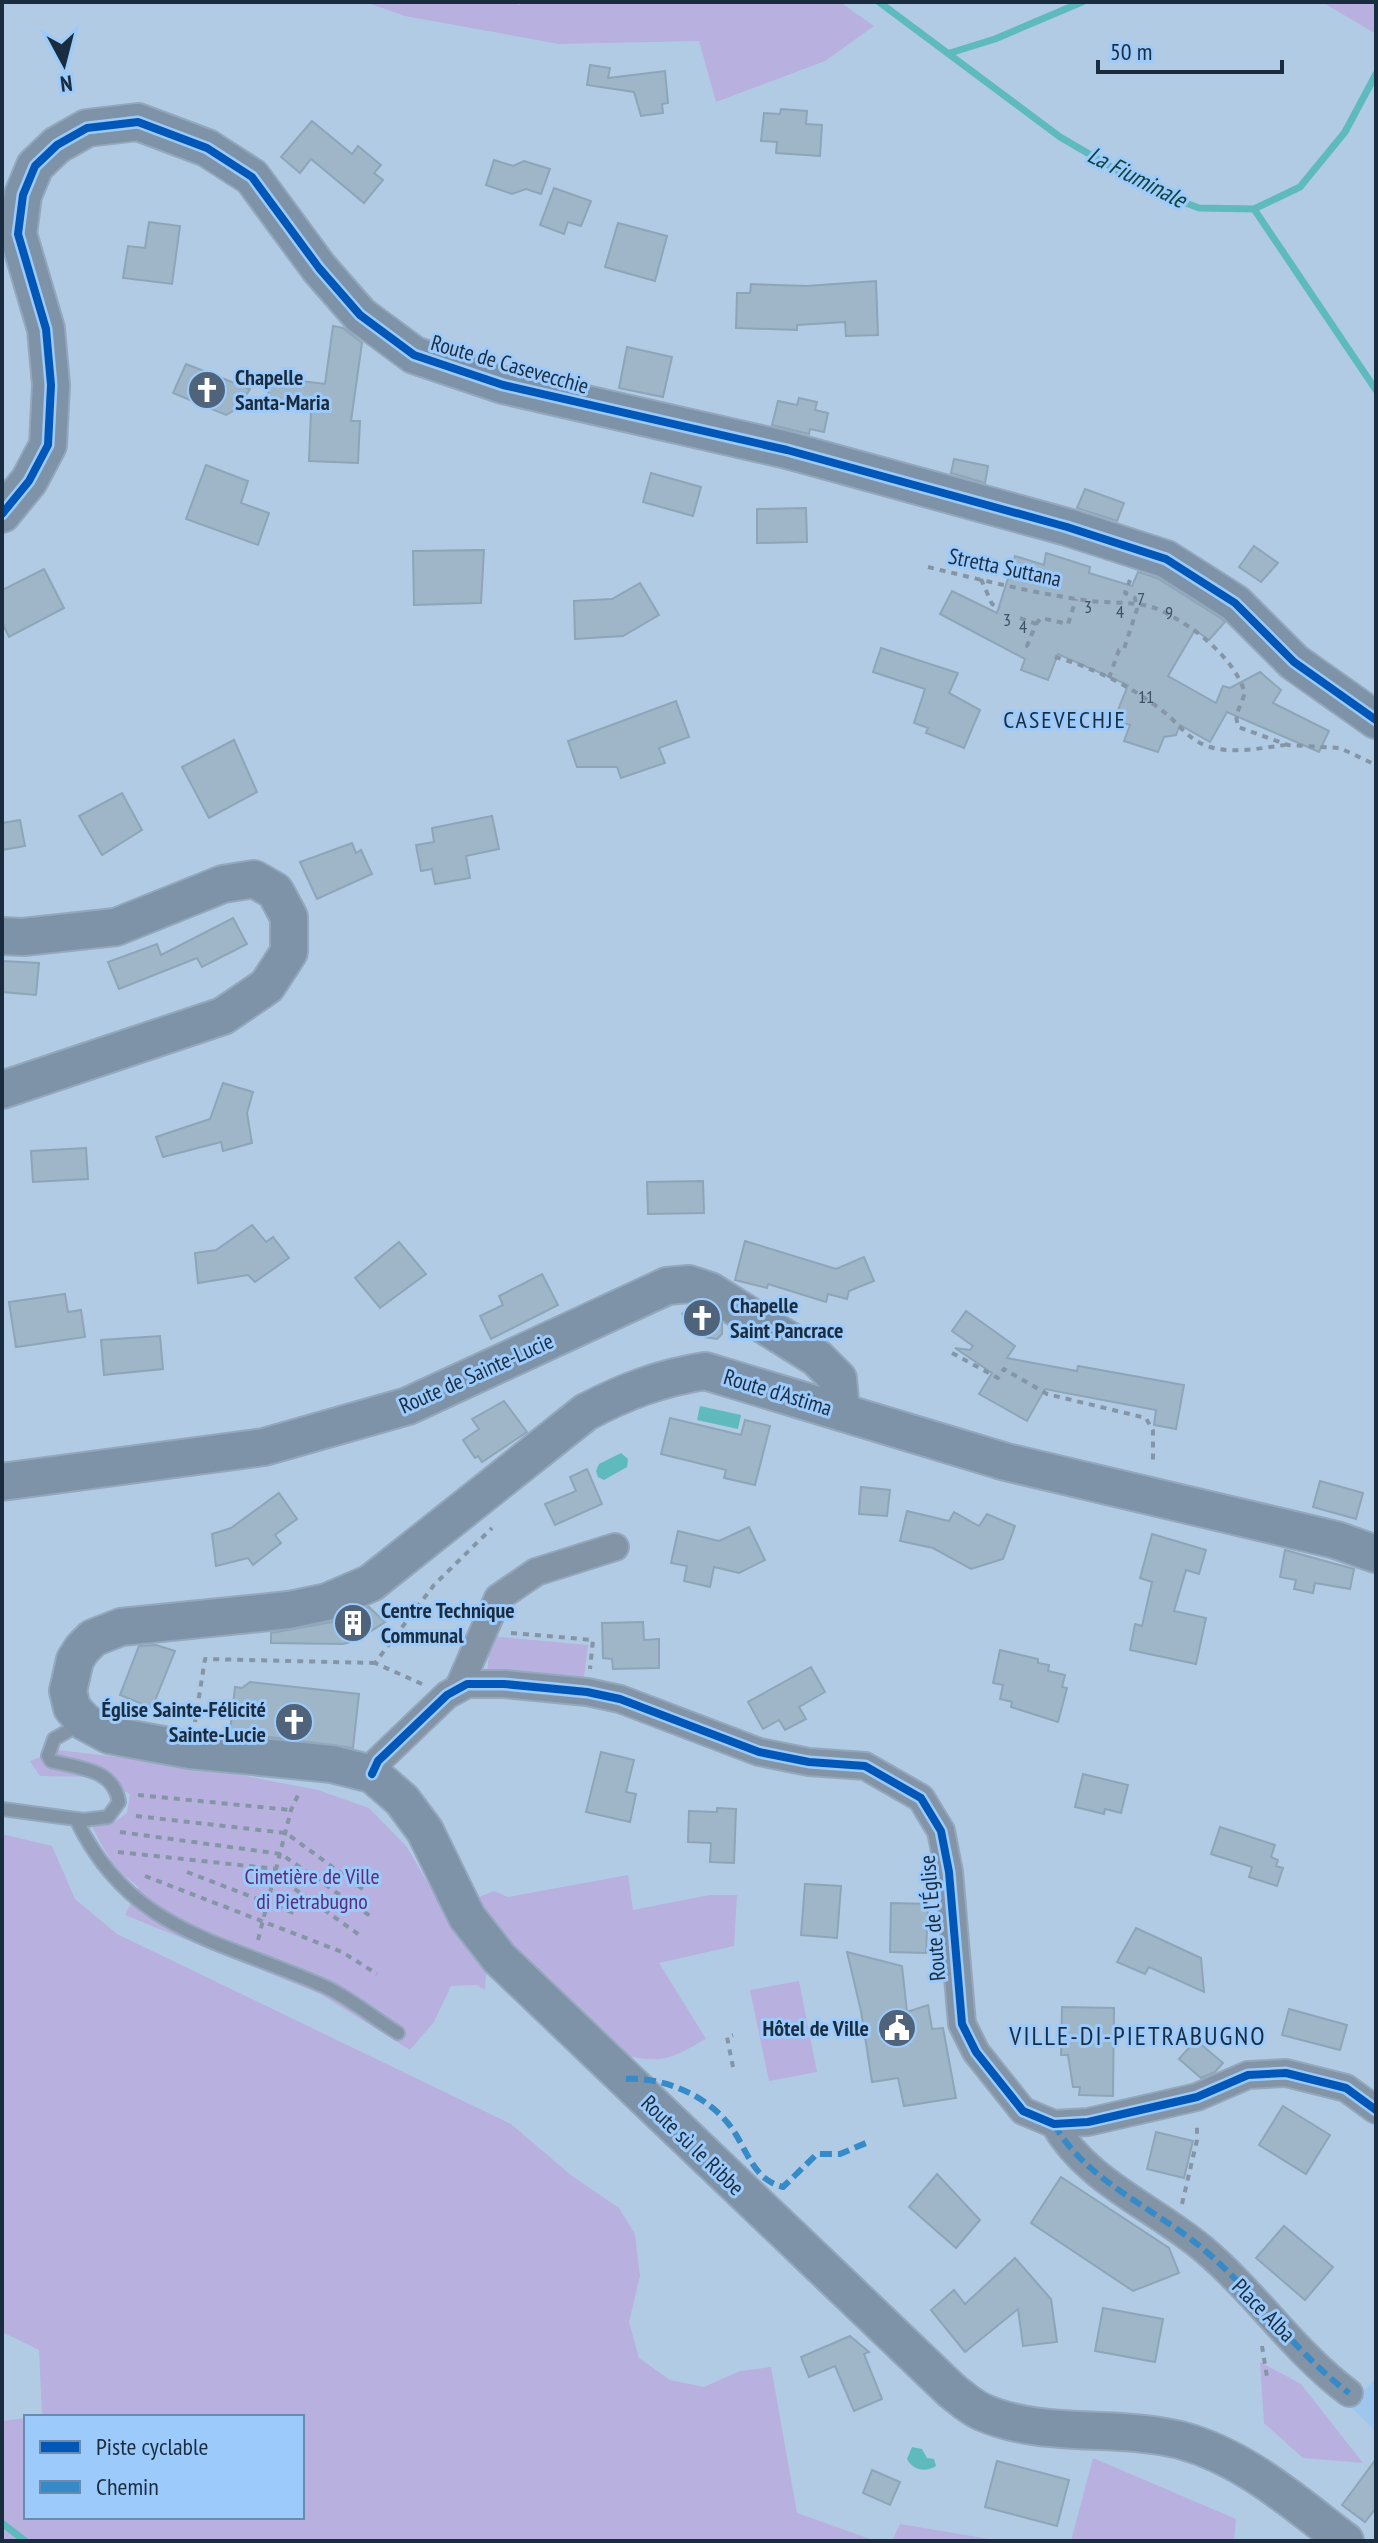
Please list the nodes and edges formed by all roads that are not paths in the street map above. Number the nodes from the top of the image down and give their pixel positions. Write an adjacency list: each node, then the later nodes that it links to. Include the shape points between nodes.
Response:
1 (2, 514): 2 (street, Route de Casevecchie, via 29,481 48,445 51,385 46,329 18,234 23,195 35,166 57,145 87,128 138,122 207,148 252,177 360,315 414,355 503,385 816,458 1166,559 1235,603 1294,662)
2 (1376, 720)
3 (2, 936): 4 (street, via 116,927 223,884 254,879 275,891 289,917 289,952 267,986 223,1016)
4 (2, 1090)
5 (841, 1411): 6 (street, Route de Sainte-Lucie, via 838,1379 817,1358 710,1291 689,1284 667,1286 408,1406 264,1447); 8 (street, Route d'Astima, via 1006,1462); 10 (street, Route d'Astima, via 705,1371 626,1391 586,1412 371,1583 314,1605 121,1627 93,1638 75,1660 68,1691 72,1708)
6 (2, 1482)
7 (615, 1547): 9 (street, via 536,1572 498,1598)
8 (1376, 1554)
9 (452, 1692): 11 (street, via 378,1761); 16 (street, Route de l'Église, via 467,1684 504,1684 609,1697 759,1752 865,1766 921,1798 941,1831 949,1872 962,2024 976,2052 1023,2111)
10 (85, 1722): 11 (street, Route sù le Ribbe, via 109,1735 190,1750 332,1764); 13 (lane, via 54,1739 48,1756 103,1775 116,1787 119,1802 108,1817)
11 (372, 1774): 18 (street, Route sù le Ribbe, via 402,1800 425,1831 467,1917 499,1958 952,2391 981,2411 1023,2424 1181,2440 1249,2468)
12 (2, 1809): 13 (lane)
13 (76, 1819): 14 (lane, via 111,1877 152,1914 329,1989)
14 (398, 2033)
15 (1376, 2110): 16 (street, via 1346,2088 1286,2073 1248,2075 1197,2097 1088,2122)
16 (1054, 2124): 17 (street, Place Alba, via 1068,2149 1202,2248)
17 (1349, 2393)
18 (1345, 2541)

